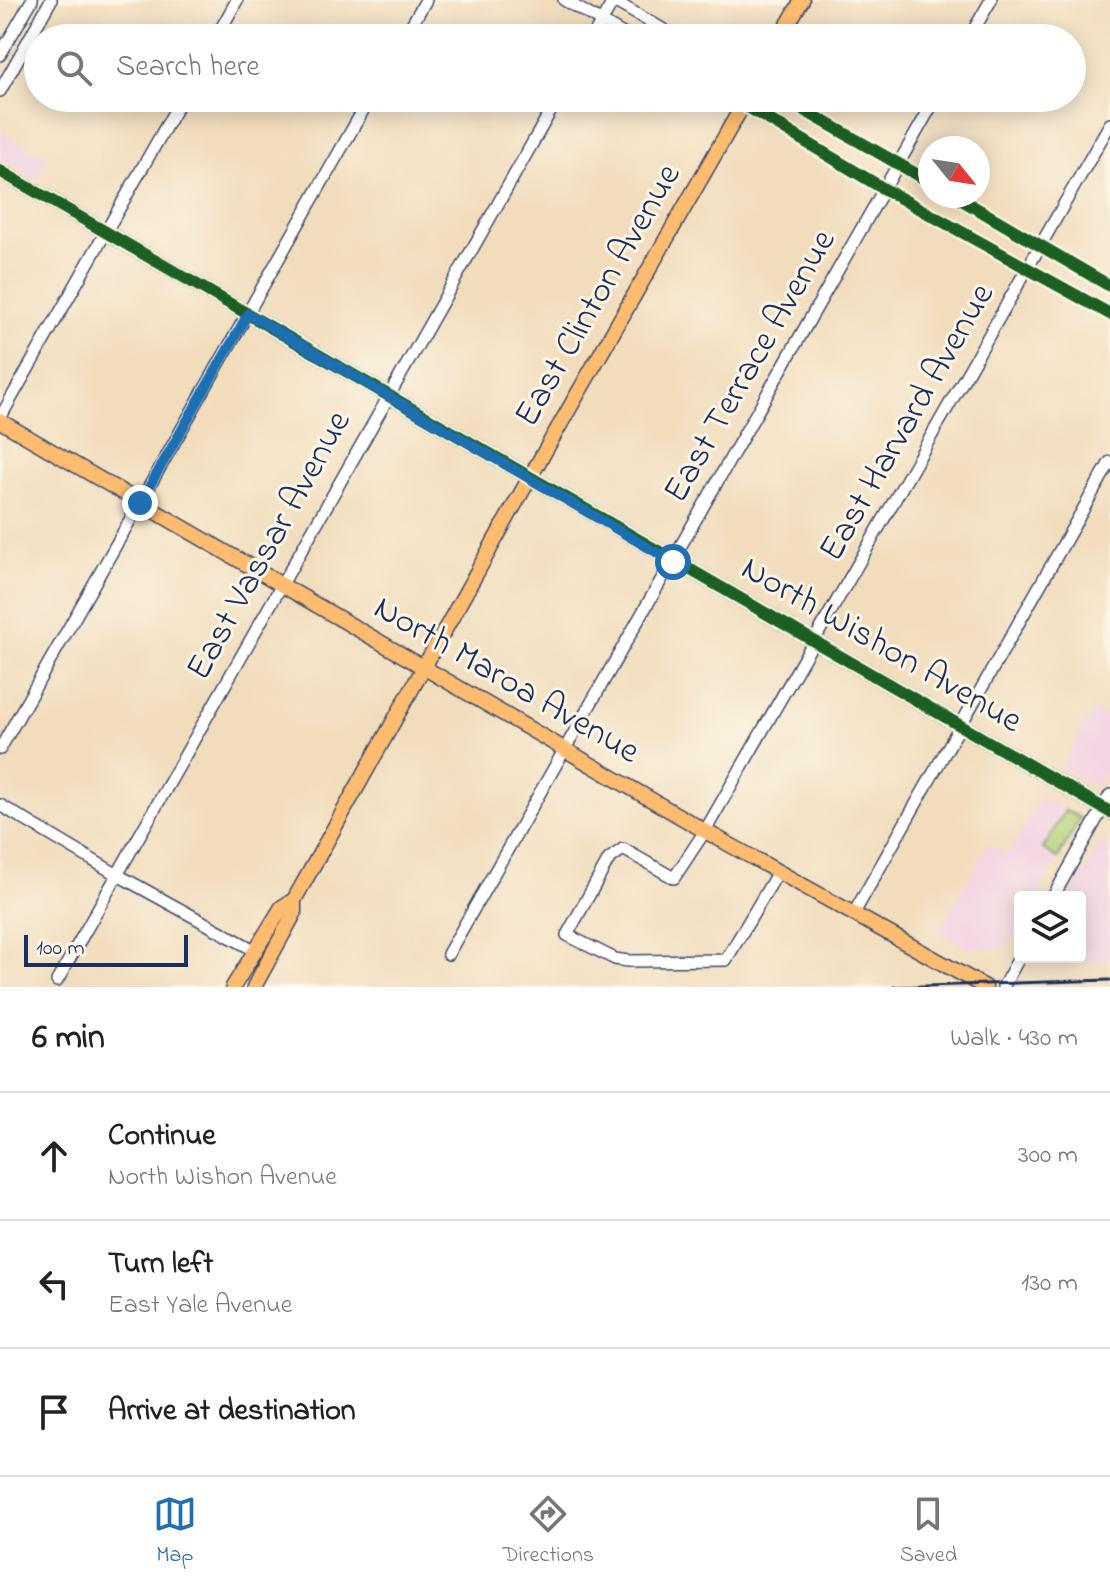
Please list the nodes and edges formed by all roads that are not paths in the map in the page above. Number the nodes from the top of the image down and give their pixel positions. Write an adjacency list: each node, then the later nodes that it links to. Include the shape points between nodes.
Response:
1 (32, 0): 18 (street)
2 (51, 0): 10 (street)
3 (237, 0): 11 (street)
4 (426, 0): 12 (street)
5 (564, 0): 9 (street)
6 (613, 0): 9 (street); 15 (street)
7 (802, 0): 16 (main road)
8 (991, 0): 17 (street)
9 (601, 21): 13 (street); 14 (street)
10 (38, 24)
11 (224, 24)
12 (412, 24)
13 (599, 24)
14 (606, 24)
15 (654, 24)
16 (788, 24)
17 (977, 24)
18 (17, 26): 19 (street); 21 (street)
19 (24, 30)
20 (24, 48): 22 (street)
21 (0, 55)
22 (0, 91)
23 (174, 112): 36 (street)
24 (362, 112): 40 (street)
25 (550, 112): 42 (street, East Vassar Avenue)
26 (734, 112): 45 (main road, East Clinton Avenue)
27 (760, 112): 34 (street)
28 (808, 112): 31 (street)
29 (928, 112): 31 (street, East Terrace Avenue)
30 (1110, 124): 37 (street, East Harvard Avenue)
31 (899, 163): 33 (street); 34 (street, East Terrace Avenue)
32 (0, 171): 36 (main road, North Wishon Avenue)
33 (918, 175)
34 (884, 189): 38 (street); 47 (street, East Terrace Avenue)
35 (976, 208): 37 (street)
36 (107, 232): 40 (main road, North Wishon Avenue); 43 (street)
37 (1042, 246): 38 (street, East Harvard Avenue); 39 (street)
38 (1029, 269): 41 (street); 49 (street, East Harvard Avenue)
39 (1110, 286)
40 (248, 314): 42 (main road, North Wishon Avenue); 46 (street)
41 (1110, 314)
42 (387, 397): 45 (main road, North Wishon Avenue); 48 (street, East Vassar Avenue)
43 (0, 420): 46 (main road, North Maroa Avenue)
44 (1110, 462): 51 (street)
45 (529, 479): 47 (main road, North Wishon Avenue); 50 (main road, East Clinton Avenue)
46 (140, 503): 48 (main road, North Maroa Avenue); 52 (street)
47 (673, 562): 49 (main road, North Wishon Avenue); 53 (street, East Terrace Avenue)
48 (282, 585): 50 (main road, North Maroa Avenue); 58 (street, East Vassar Avenue)
49 (814, 642): 51 (main road, North Wishon Avenue); 56 (street, East Harvard Avenue)
50 (424, 668): 53 (main road, North Maroa Avenue); 60 (main road, East Clinton Avenue)
51 (960, 727): 55 (main road, North Wishon Avenue); 61 (street)
52 (0, 749)
53 (566, 750): 56 (main road, North Maroa Avenue); 63 (street, East Terrace Avenue)
54 (0, 805): 58 (street)
55 (1108, 805): 59 (street)
56 (705, 831): 57 (main road, North Maroa Avenue); 57 (street, East Harvard Avenue, via 674,878 623,849 609,859 567,935 615,959 726,960)
57 (778, 872): 61 (main road, North Maroa Avenue)
58 (116, 874): 62 (street); 65 (street, East Vassar Avenue)
59 (1057, 891)
60 (294, 900): 62 (main road, East Clinton Avenue, via 282,907); 68 (main road, East Clinton Avenue, via 294,914)
61 (854, 913): 69 (main road, North Maroa Avenue)
62 (254, 950): 66 (main road, East Clinton Avenue); 67 (main road, via 257,961)
63 (448, 954)
64 (1016, 963): 70 (street)
65 (57, 981)
66 (233, 987)
67 (246, 987)
68 (254, 987)
69 (985, 987)
70 (1003, 987)

